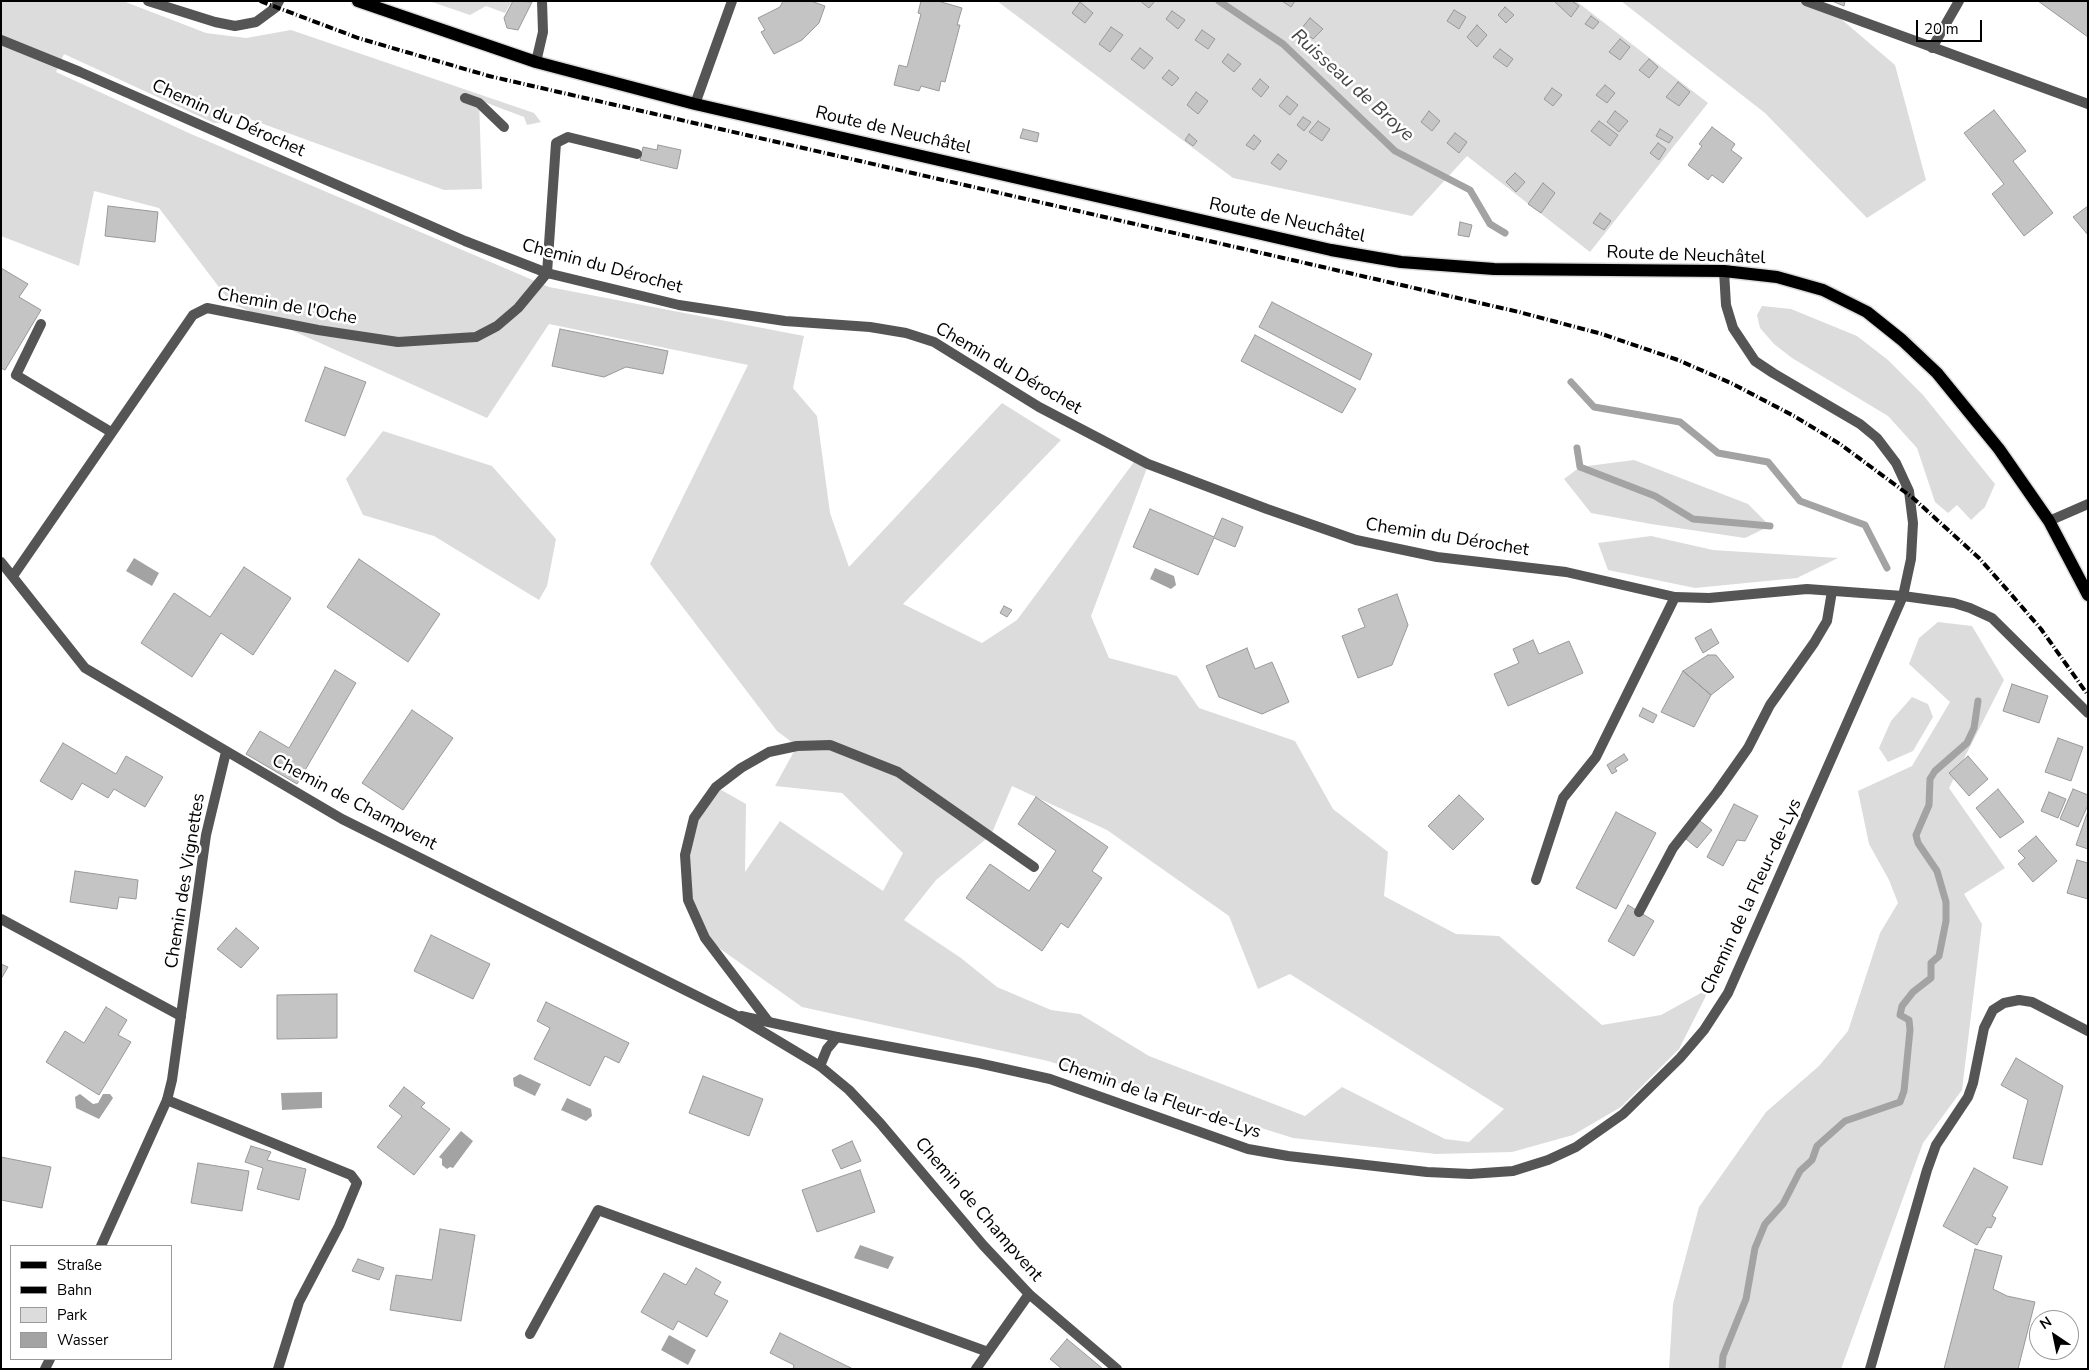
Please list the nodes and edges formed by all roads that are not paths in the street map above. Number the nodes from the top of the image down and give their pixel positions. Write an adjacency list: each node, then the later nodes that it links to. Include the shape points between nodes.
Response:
1 (148, 1): 2 (street, via 235,26 256,22)
2 (279, 1)
3 (358, 1): 10 (main road, Route de Neuchâtel)
4 (542, 1): 10 (street, via 543,32)
5 (732, 1): 12 (street)
6 (1806, 1): 9 (street)
7 (1959, 1): 9 (street)
8 (1, 40): 17 (street, Chemin du Dérochet, via 464,241)
9 (1932, 48): 13 (street)
10 (536, 62): 12 (main road, Route de Neuchâtel)
11 (465, 98): 14 (street, via 479,103)
12 (695, 104): 16 (main road, Route de Neuchâtel, via 1367,256 1494,268)
13 (2088, 104)
14 (504, 127)
15 (637, 154): 17 (street, via 568,137 556,143)
16 (1724, 271): 21 (main road, Route de Neuchâtel, via 1799,282 1837,296 1874,318 1937,373 1999,449); 26 (street, Chemin de la Fleur-de-Lys, via 1726,305 1733,328 1755,361 1860,424 1877,438 1896,463 1909,491 1913,523)
17 (547, 273): 19 (street, Chemin de l'Oche, via 518,308 497,326 476,337 398,342 207,308 193,315); 27 (street, Chemin du Dérochet, via 680,305 785,321 906,333 934,342 1039,407 1148,464 1356,540 1437,557 1566,572)
18 (42, 324): 19 (street, via 16,375)
19 (111, 432): 23 (street, Chemin de l'Oche)
20 (2088, 504): 21 (street)
21 (2049, 521): 25 (main road, Route de Neuchâtel)
22 (1, 562): 23 (street, Chemin de Champvent)
23 (13, 576): 29 (street, Chemin de Champvent, via 85,668)
24 (1832, 590): 26 (street, Chemin du Dérochet); 27 (street, Chemin du Dérochet, via 1807,589 1710,598); 32 (street, via 1827,621 1770,705 1748,748 1673,848)
25 (2088, 595)
26 (1904, 596): 28 (street, Chemin du Dérochet, via 1954,603 1992,618); 38 (street, Chemin de la Fleur-de-Lys, via 1728,993 1704,1030 1680,1058 1623,1114 1576,1147 1548,1160 1513,1171 1470,1174 1288,1156 1240,1146 1050,1079)
27 (1675, 597): 31 (street, via 1596,757 1563,798)
28 (2088, 713)
29 (226, 752): 34 (street, Chemin de Champvent, via 342,820); 35 (street, Chemin des Vignettes, via 206,835)
30 (1034, 867): 36 (street, via 898,772 830,744 769,752 740,768 716,787 694,818 685,855 688,900 705,938)
31 (1536, 880)
32 (1639, 912)
33 (1, 919): 35 (street)
34 (735, 1015): 36 (street, Chemin de Champvent); 39 (street, Chemin de Champvent)
35 (182, 1016): 40 (street, Chemin des Vignettes)
36 (768, 1021): 38 (street, Chemin de Champvent)
37 (2088, 1031): 48 (street, via 2032,1002 2019,1000 1992,1010 1984,1028 1968,1097 1936,1145 1925,1174)
38 (837, 1036): 39 (street)
39 (820, 1066): 42 (street, Chemin de Champvent, via 880,1123)
40 (167, 1100): 41 (street, Chemin des Vignettes); 45 (street, via 351,1175 357,1183 339,1226 299,1302)
41 (101, 1245)
42 (1029, 1294): 44 (street); 47 (street, Chemin de Champvent)
43 (530, 1334): 44 (street, via 598,1210)
44 (988, 1352): 46 (street)
45 (278, 1369)
46 (976, 1369)
47 (1117, 1369)
48 (1870, 1369)

